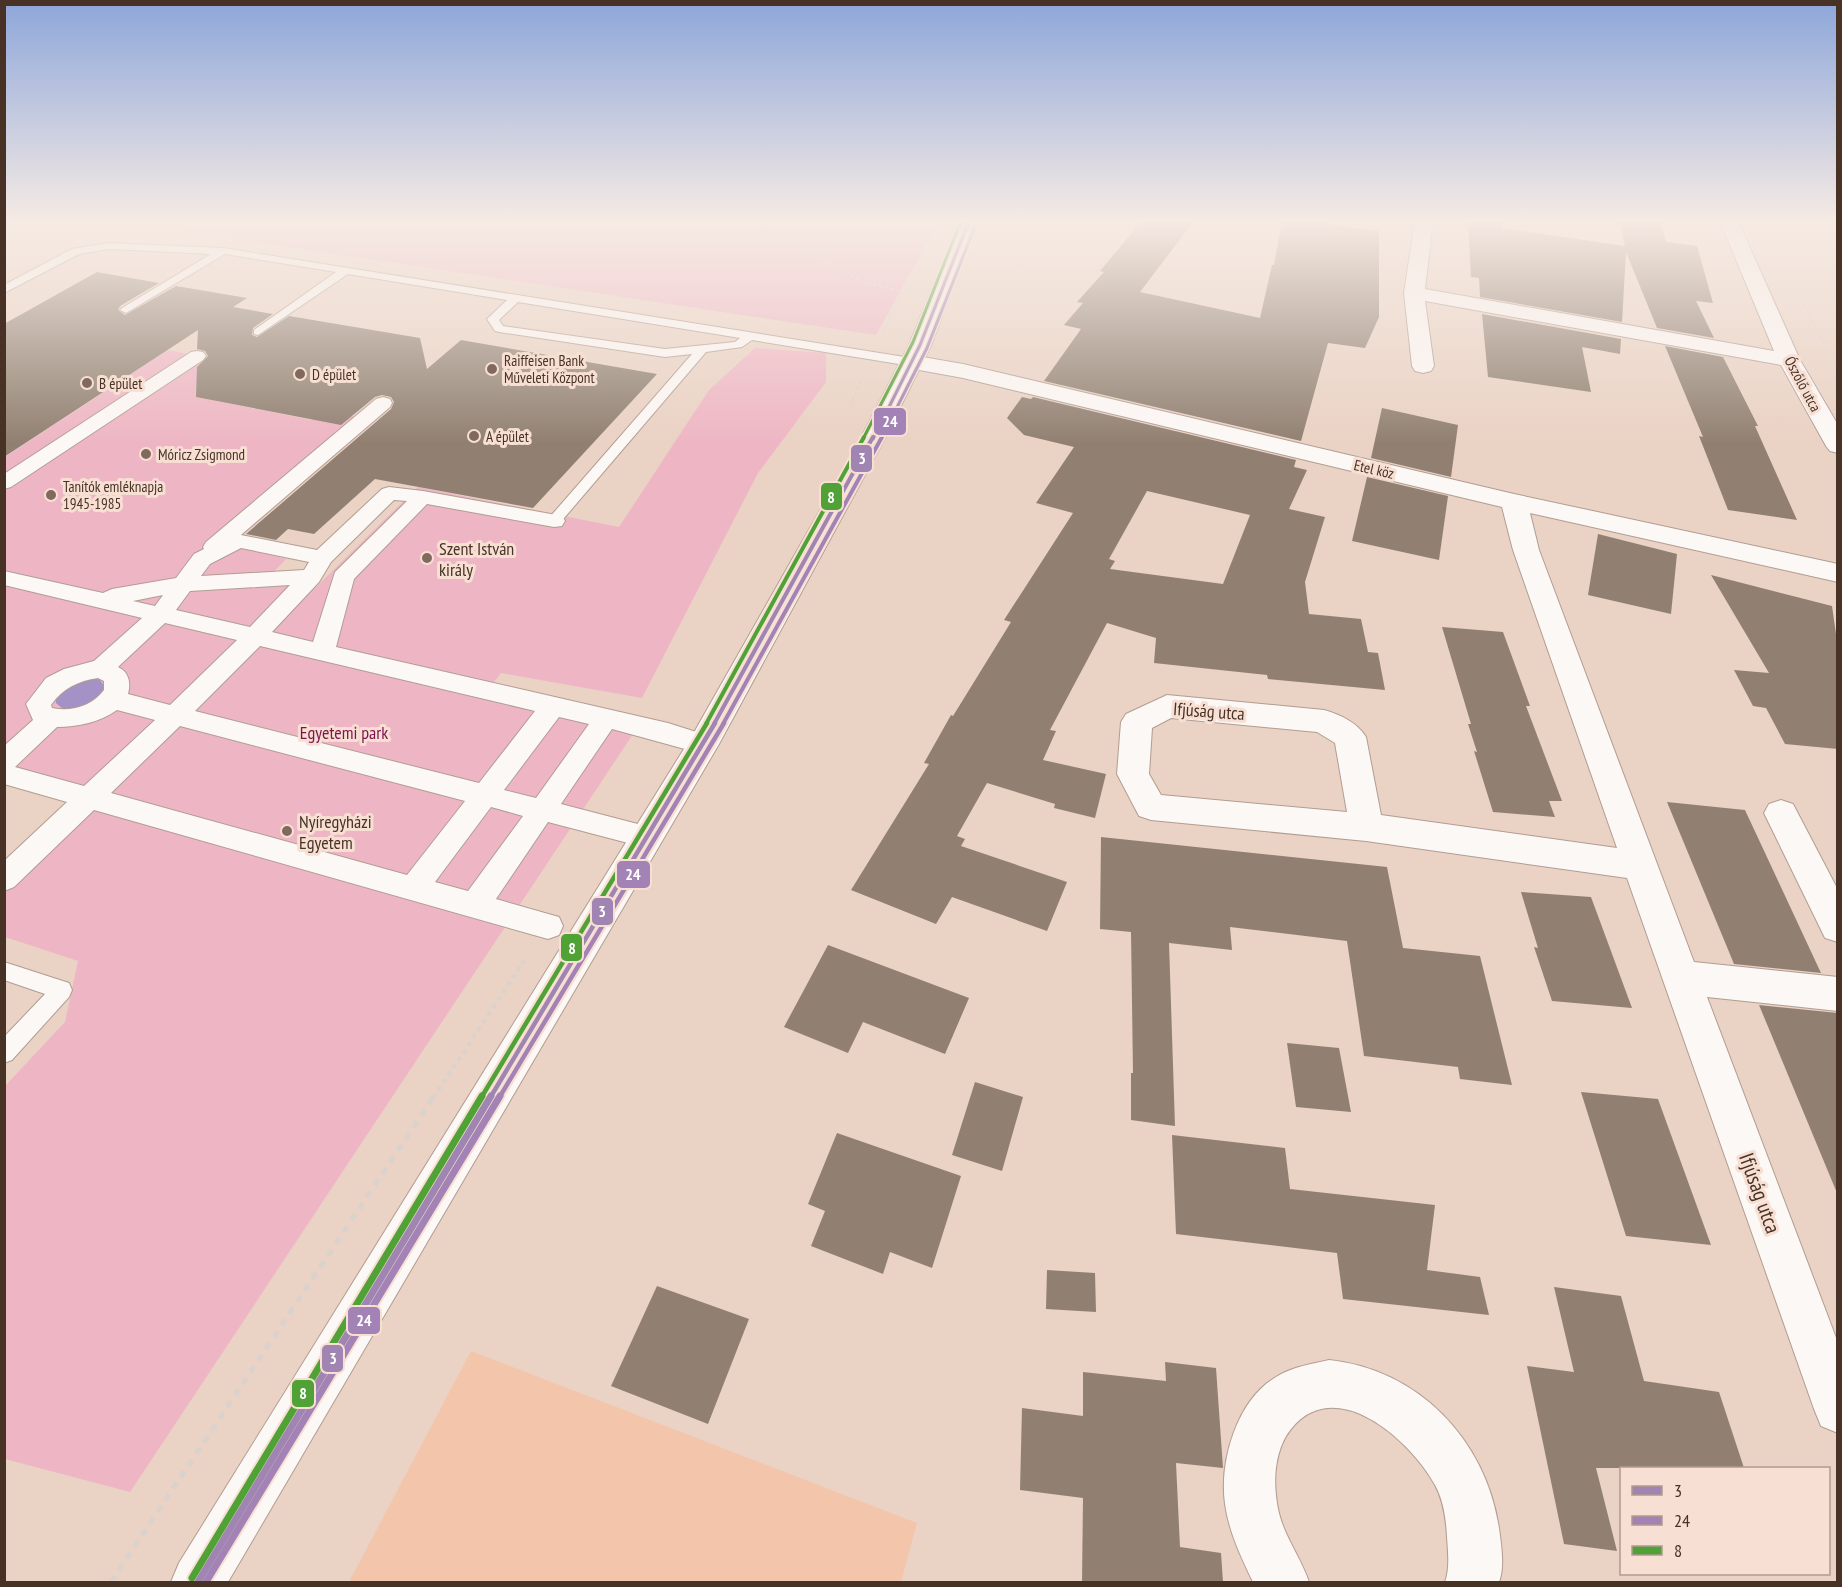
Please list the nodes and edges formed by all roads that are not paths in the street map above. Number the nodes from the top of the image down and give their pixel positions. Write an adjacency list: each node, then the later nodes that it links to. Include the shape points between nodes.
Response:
1 (151, 295): 9 (lane)
2 (311, 295): 10 (lane)
3 (505, 295): 8 (lane)
4 (939, 295): 15 (street)
5 (1414, 295): 16 (street)
6 (1426, 295): 14 (street)
7 (1761, 295): 14 (street, Ószőlő utca)
8 (517, 297): 11 (lane); 12 (lane, via 494,319 499,329 665,353)
9 (126, 310)
10 (258, 332)
11 (751, 335): 12 (lane, via 738,345); 15 (lane)
12 (702, 349): 22 (lane)
13 (197, 356): 19 (street)
14 (1789, 360): 18 (street, Ószőlő utca)
15 (911, 362): 21 (street, Etel köz); 39 (street, via 873,438)
16 (1423, 366)
17 (383, 403): 23 (street)
18 (1838, 446)
19 (4, 483)
20 (423, 497): 22 (street); 24 (street, via 389,493); 26 (street)
21 (1514, 502): 25 (street, Etel köz); 48 (street, Ifjúság utca, via 1526,550)
22 (554, 521)
23 (202, 559): 24 (street, via 238,541); 28 (street)
24 (316, 568): 26 (street); 28 (street); 31 (street)
25 (1838, 573)
26 (346, 574): 32 (street)
27 (4, 578): 29 (street)
28 (183, 584): 29 (street); 30 (street)
29 (99, 599): 30 (street)
30 (161, 614): 31 (street); 33 (street)
31 (255, 638): 32 (street); 36 (street)
32 (322, 653): 35 (street)
33 (100, 669): 34 (street, via 116,676 119,683); 37 (street, via 70,676 53,685 39,709)
34 (111, 699): 36 (street); 37 (street, via 88,714)
35 (553, 706): 38 (street); 42 (street)
36 (175, 717): 42 (street); 43 (street)
37 (50, 719): 40 (street)
38 (606, 719): 39 (street); 44 (street)
39 (702, 744): 47 (street)
40 (4, 762)
41 (4, 774): 43 (street)
42 (484, 796): 44 (street); 50 (street)
43 (87, 799): 49 (street); 50 (street)
44 (542, 811): 47 (street); 51 (street)
45 (1782, 813): 53 (street)
46 (1366, 827): 46 (street, Ifjúság utca, via 1151,807 1133,774 1137,722 1167,706 1324,721 1350,737); 48 (street, Ifjúság utca)
47 (647, 837): 59 (street)
48 (1640, 865): 55 (street, Ifjúság utca)
49 (4, 879)
50 (413, 889): 51 (street)
51 (475, 905): 52 (street)
52 (548, 926)
53 (1838, 927)
54 (4, 970): 57 (lane, via 62,990)
55 (1682, 977): 56 (street); 58 (street, Ifjúság utca)
56 (1838, 994)
57 (4, 1053)
58 (1838, 1409)
59 (198, 1582)
60 (1282, 1582): 61 (street, via 1266,1558 1252,1516 1249,1475 1256,1438 1275,1408 1303,1389 1337,1384 1373,1392 1409,1414 1440,1446 1463,1487 1475,1533)
61 (1472, 1582)

